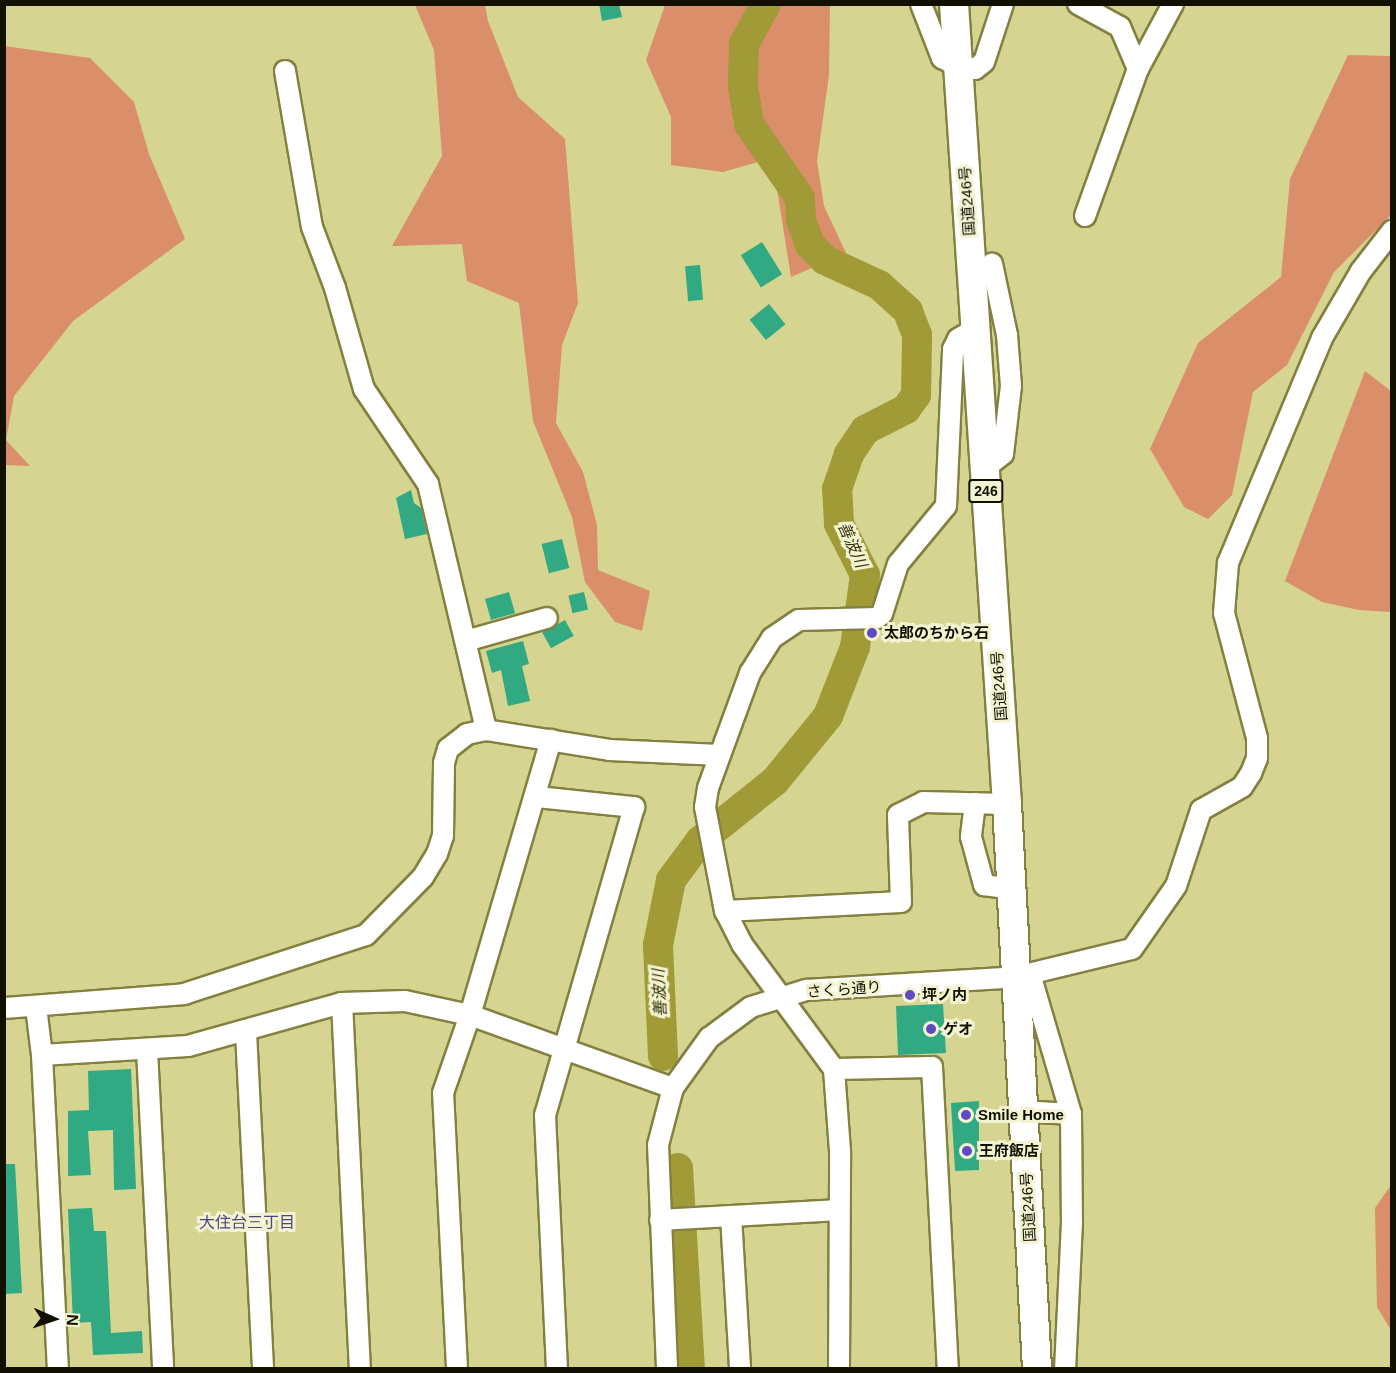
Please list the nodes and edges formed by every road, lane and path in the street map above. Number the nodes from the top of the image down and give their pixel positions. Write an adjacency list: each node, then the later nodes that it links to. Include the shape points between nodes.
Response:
1 (921, 4): 6 (street, via 934,45 942,58)
2 (954, 4): 6 (highway, 国道246号 / 246)
3 (1003, 4): 6 (street, via 984,62 975,69)
4 (1078, 4): 7 (street, via 1120,27)
5 (1173, 4): 7 (street)
6 (958, 66): 12 (highway, 国道246号 / 246)
7 (1138, 69): 9 (street)
8 (285, 71): 15 (street, via 312,227 335,288 364,389 428,484)
9 (1084, 216)
10 (1392, 231): 24 (street, さくら通り, via 1361,271 1322,338 1227,563 1224,614 1257,738 1257,758 1251,773 1242,787 1201,810 1176,886 1132,949)
11 (992, 264): 13 (street, via 1007,335 1011,386 1003,454)
12 (975, 329): 13 (highway, 国道246号 / 246); 18 (street, via 958,339 953,349 946,506 898,564 882,614 862,619 799,620 772,638 750,673)
13 (985, 468): 21 (highway, 国道246号 / 246)
14 (547, 618): 15 (street)
15 (466, 641): 16 (street)
16 (486, 730): 17 (street); 27 (street, via 467,734 448,749 444,763 443,836 437,854 423,878 366,935 184,993 46,1002)
17 (551, 740): 18 (street, via 609,750); 19 (street)
18 (720, 754): 23 (street, via 708,788 708,835)
19 (537, 797): 29 (street); 31 (street, via 634,807)
20 (975, 803): 21 (street); 22 (street, via 971,837 984,885); 23 (street, via 923,802 898,815 901,902)
21 (1007, 804): 22 (highway, 国道246号 / 246)
22 (1012, 889): 24 (highway, 国道246号 / 246)
23 (725, 911): 25 (street, via 742,944)
24 (1025, 981): 25 (street, さくら通り, via 806,990); 36 (highway, 国道246号 / 246); 37 (street)
25 (780, 997): 34 (street); 35 (street, さくら通り, via 751,1007 720,1027 689,1060)
26 (342, 1003): 29 (street, via 405,1001); 30 (street); 46 (street)
27 (36, 1007): 28 (street); 33 (street)
28 (4, 1008)
29 (470, 1016): 31 (street); 47 (street, via 443,1093)
30 (246, 1032): 32 (street, via 188,1046); 45 (street)
31 (565, 1049): 35 (street); 48 (street, via 545,1115)
32 (147, 1050): 33 (street); 44 (street)
33 (42, 1055): 43 (street)
34 (834, 1069): 38 (street); 52 (street, via 932,1067)
35 (673, 1088): 40 (street, さくら通り, via 658,1145)
36 (1022, 1111): 37 (street); 41 (highway, 国道246号 / 246)
37 (1071, 1114): 42 (street, via 1072,1222)
38 (839, 1210): 39 (street); 51 (street)
39 (731, 1216): 40 (street); 50 (street)
40 (660, 1220): 49 (street, さくら通り)
41 (1036, 1358): 42 (street)
42 (1065, 1360)
43 (58, 1368)
44 (163, 1368)
45 (263, 1368)
46 (360, 1368)
47 (457, 1368)
48 (557, 1368)
49 (667, 1368)
50 (740, 1368)
51 (839, 1368)
52 (948, 1368)

